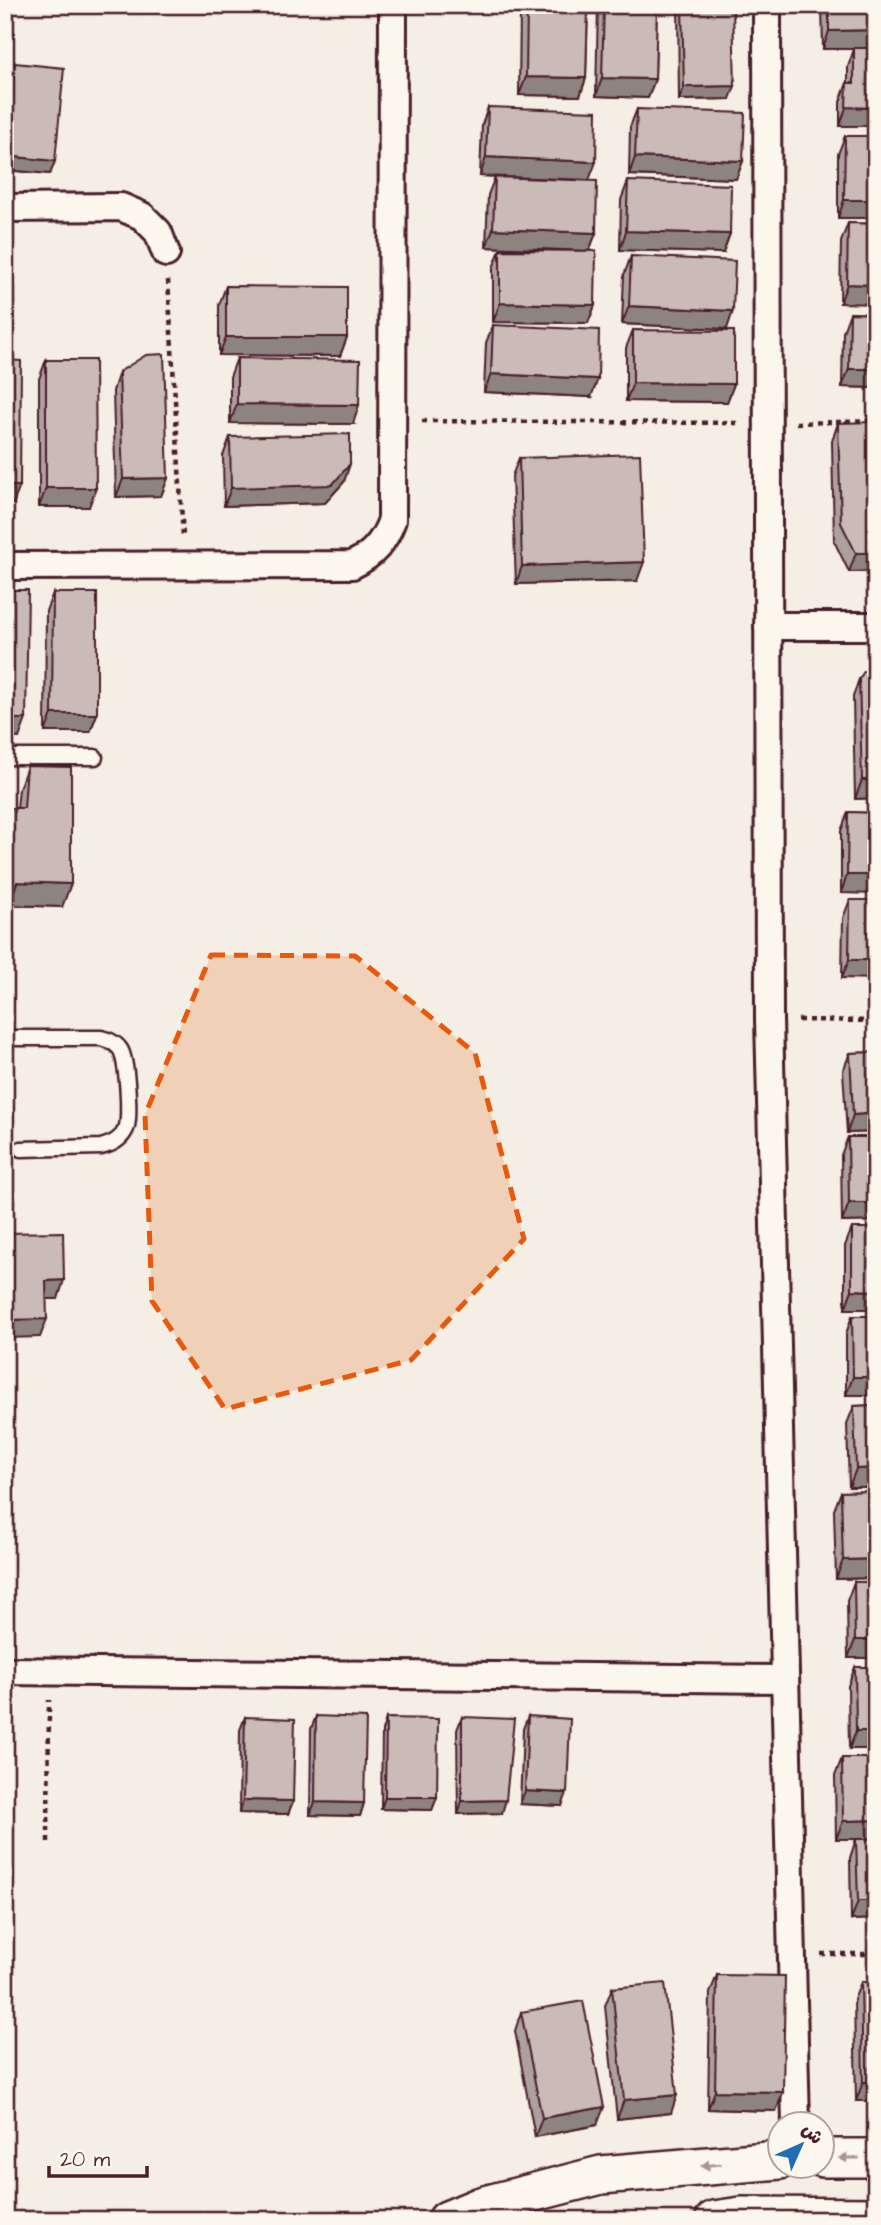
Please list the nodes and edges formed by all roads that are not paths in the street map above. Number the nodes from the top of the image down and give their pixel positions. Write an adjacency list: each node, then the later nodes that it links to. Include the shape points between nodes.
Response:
1 (393, 5): 5 (street, via 392,520 387,535 378,548 352,565)
2 (767, 5): 6 (street)
3 (5, 208): 4 (street, via 121,207 142,216 158,232)
4 (166, 253)
5 (5, 566)
6 (768, 625): 7 (street); 13 (street, via 769,1019)
7 (876, 626)
8 (5, 757): 9 (lane)
9 (94, 757)
10 (5, 1038): 11 (lane, via 101,1038 121,1050 125,1061 128,1125 113,1144)
11 (21, 1149)
12 (5, 1671): 13 (street)
13 (785, 1679): 14 (street)
14 (796, 2110)
15 (836, 2158): 16 (main road, one-way to 15)
16 (876, 2158)
17 (766, 2161): 19 (main road, one-way to 19, via 601,2175 481,2206)
18 (876, 2217): 20 (main road)
19 (447, 2220)
20 (714, 2220)

